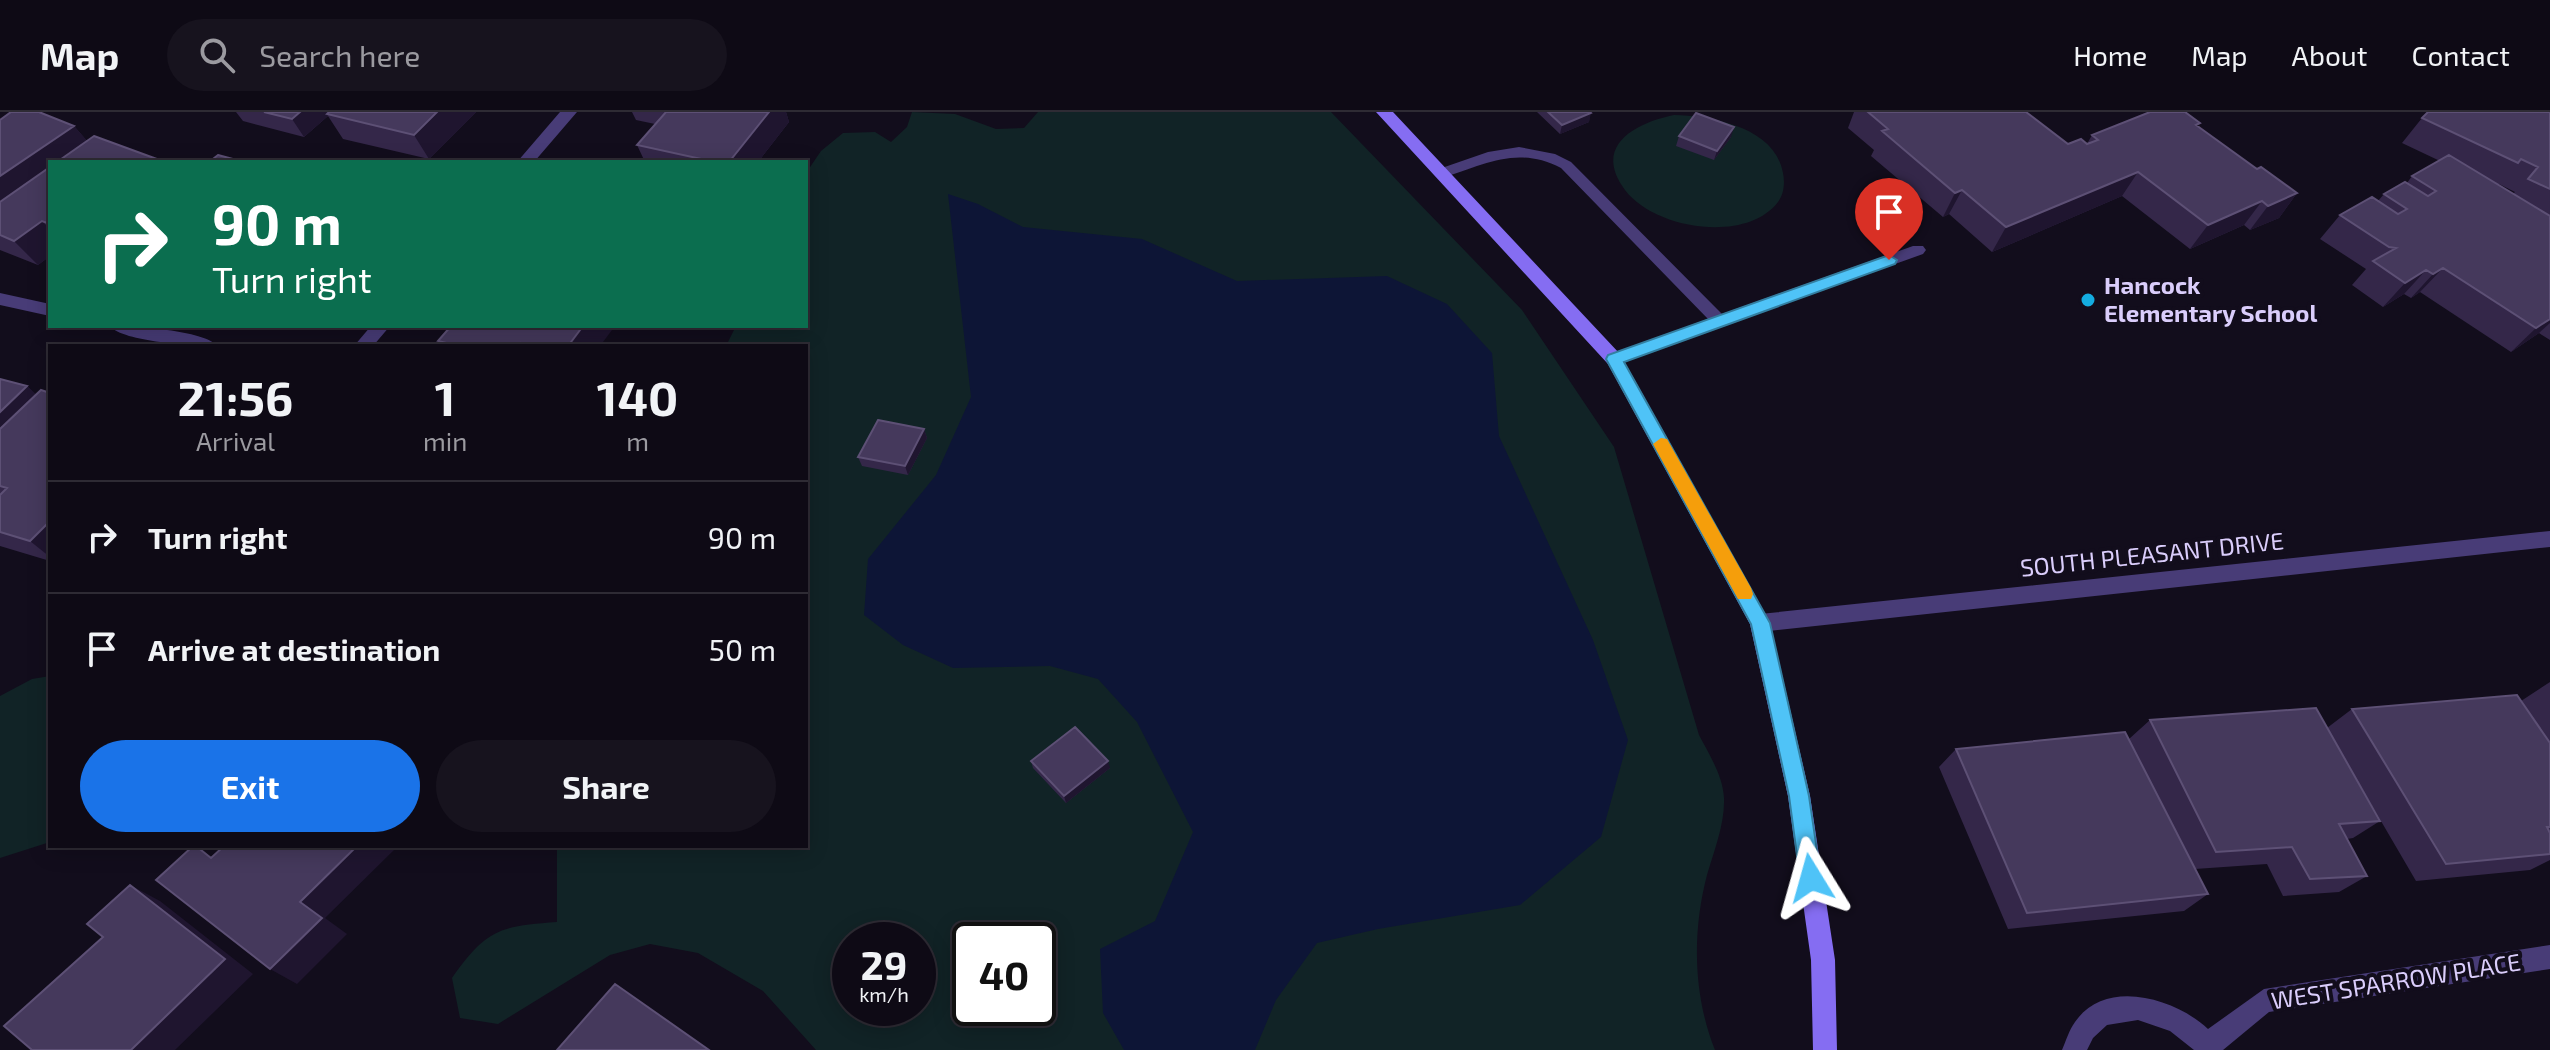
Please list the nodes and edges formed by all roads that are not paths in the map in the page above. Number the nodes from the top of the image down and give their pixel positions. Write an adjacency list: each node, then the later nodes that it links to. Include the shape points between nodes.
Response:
1 (569, 112): 3 (street)
2 (1384, 112): 4 (street)
3 (527, 160)
4 (1441, 173): 8 (lane, via 1514,150 1552,157 1566,165); 13 (street)
5 (1918, 250): 8 (lane)
6 (0, 299): 7 (street)
7 (48, 310)
8 (1719, 321): 13 (lane)
9 (128, 328): 11 (street)
10 (379, 328): 12 (street)
11 (199, 344)
12 (365, 344)
13 (1614, 359): 15 (street)
14 (2550, 539): 15 (street, SOUTH PLEASANT DRIVE)
15 (1760, 623): 18 (street, via 1799,796 1823,960)
16 (2550, 957): 17 (street, WEST SPARROW PLACE, via 2264,1001)
17 (2210, 1048): 19 (street, WEST SPARROW PLACE, via 2181,1024 2151,1011 2123,1007 2098,1014 2081,1030)
18 (1825, 1050)
19 (2074, 1050)

